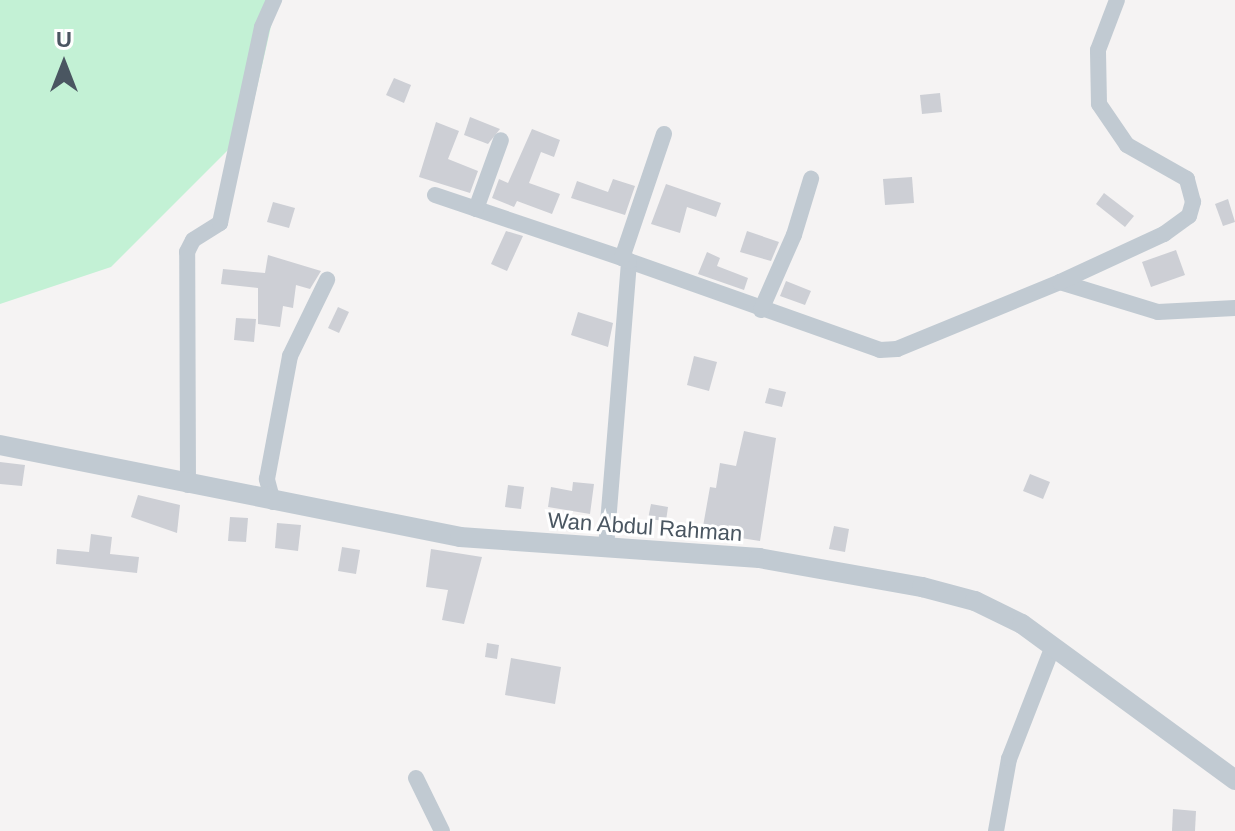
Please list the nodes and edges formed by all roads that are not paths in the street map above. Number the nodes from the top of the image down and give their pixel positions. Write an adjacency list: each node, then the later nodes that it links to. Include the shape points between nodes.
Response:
1 (274, 0): 14 (street, via 262,27 220,223 193,240 187,252)
2 (1117, 0): 10 (street, via 1098,50 1099,104 1127,145 1187,179 1193,202 1189,216 1164,234)
3 (664, 134): 8 (street)
4 (501, 140): 7 (street)
5 (811, 179): 12 (street, via 794,235)
6 (435, 195): 7 (street)
7 (476, 209): 8 (street)
8 (625, 260): 12 (street); 16 (street)
9 (327, 280): 15 (street, via 321,302 290,356 267,479)
10 (1060, 282): 11 (street, via 1158,312); 12 (street, via 897,349 862,347)
11 (1235, 308)
12 (761, 310)
13 (0, 445): 14 (street, Wan Abdul Rahman)
14 (188, 485): 15 (street, Wan Abdul Rahman)
15 (273, 502): 16 (street, Wan Abdul Rahman, via 460,537)
16 (606, 548): 17 (street, Wan Abdul Rahman, via 759,558 881,577 975,601)
17 (1053, 646): 19 (street, Wan Abdul Rahman); 21 (street, via 1009,759)
18 (416, 778): 20 (street)
19 (1235, 780)
20 (442, 831)
21 (996, 831)

